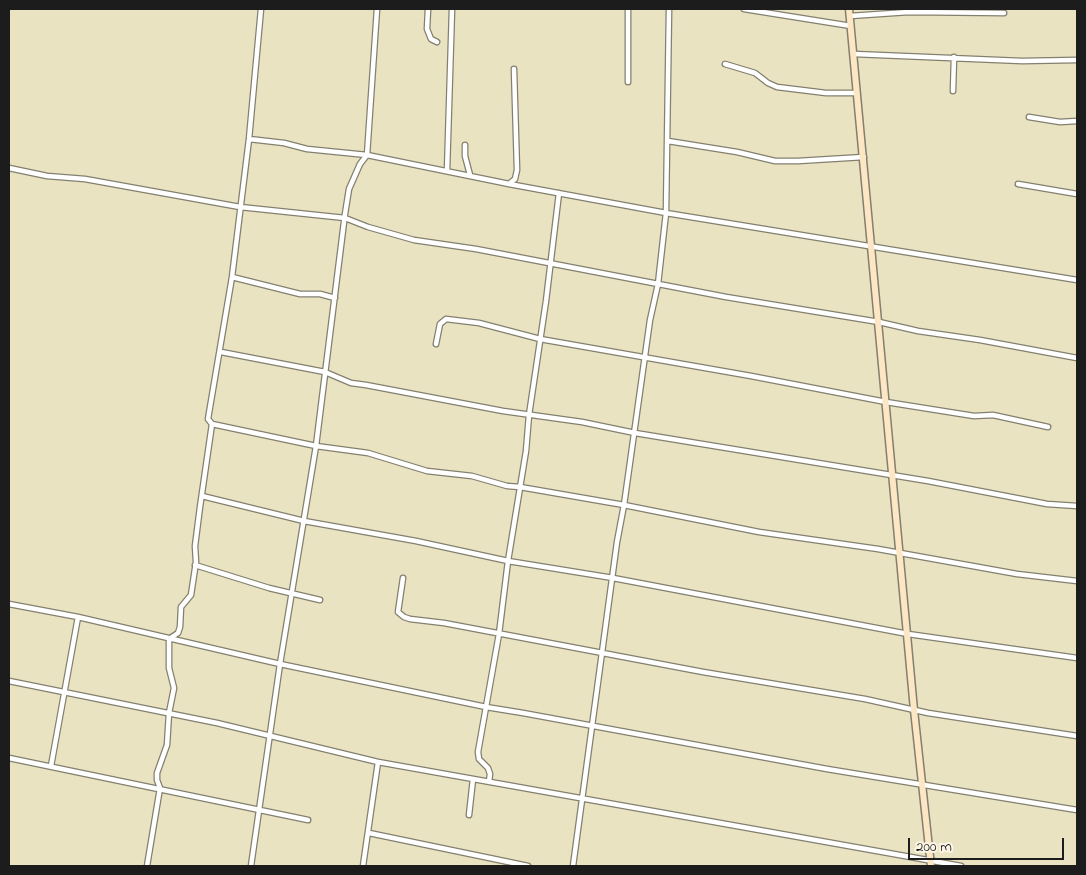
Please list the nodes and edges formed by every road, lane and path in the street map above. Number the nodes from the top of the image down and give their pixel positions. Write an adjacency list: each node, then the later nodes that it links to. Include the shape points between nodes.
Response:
1 (261, 9): 23 (street)
2 (378, 9): 26 (street)
3 (428, 9): 12 (street, via 427,29 431,39)
4 (452, 9): 29 (street)
5 (628, 9): 18 (street)
6 (669, 9): 24 (street)
7 (744, 9): 11 (street)
8 (849, 9): 10 (street)
9 (1004, 13): 10 (street, via 909,12)
10 (850, 16): 11 (street)
11 (850, 26): 13 (street)
12 (437, 42)
13 (854, 54): 14 (street); 20 (street)
14 (954, 57): 15 (street); 19 (street)
15 (1077, 60)
16 (725, 64): 20 (street, via 755,73 777,86 826,93)
17 (514, 69): 31 (street, via 517,170)
18 (628, 82)
19 (953, 91)
20 (857, 93): 27 (street)
21 (1029, 117): 22 (street)
22 (1077, 121)
23 (249, 139): 26 (street); 35 (street)
24 (668, 141): 27 (street, via 775,161); 36 (street)
25 (465, 145): 30 (street)
26 (367, 156): 29 (street); 37 (street, via 349,189)
27 (864, 157): 38 (street)
28 (9, 168): 35 (street, via 119,184)
29 (447, 171): 30 (street)
30 (470, 175): 31 (street)
31 (510, 184): 33 (street)
32 (1018, 184): 34 (street)
33 (559, 193): 36 (street); 39 (street)
34 (1077, 194)
35 (240, 207): 37 (street); 40 (street)
36 (666, 213): 38 (street); 42 (street)
37 (345, 218): 39 (street, via 414,240); 43 (street)
38 (872, 246): 41 (street); 44 (street)
39 (550, 263): 42 (street); 45 (street)
40 (232, 277): 43 (street, via 300,294); 47 (street)
41 (1077, 280)
42 (658, 284): 44 (street); 48 (street)
43 (335, 298): 50 (street)
44 (879, 322): 49 (street); 51 (street)
45 (540, 338): 46 (street, via 446,320 440,324); 48 (street); 52 (street)
46 (436, 344)
47 (221, 352): 50 (street); 53 (street, via 208,419)
48 (645, 358): 51 (street); 55 (street)
49 (1077, 358)
50 (325, 372): 52 (street, via 351,383); 56 (street)
51 (886, 402): 54 (street, via 974,416 993,415); 57 (street)
52 (530, 415): 55 (street); 58 (street)
53 (212, 424): 56 (street); 59 (street)
54 (1048, 427)
55 (635, 433): 57 (street); 60 (street)
56 (316, 446): 58 (street, via 368,453 427,471 472,476); 62 (street)
57 (893, 476): 61 (street, via 1047,504); 63 (street)
58 (520, 487): 60 (street); 64 (street)
59 (202, 496): 62 (street); 65 (street)
60 (624, 505): 63 (street, via 759,532); 67 (street)
61 (1077, 506)
62 (304, 521): 64 (street); 69 (street)
63 (901, 554): 68 (street); 74 (street)
64 (508, 561): 67 (street); 73 (street)
65 (195, 565): 69 (street); 75 (street, via 191,595 181,606 179,631)
66 (403, 578): 73 (street, via 398,612 404,617)
67 (613, 578): 74 (street); 76 (street)
68 (1077, 581)
69 (292, 594): 70 (street); 78 (street)
70 (320, 600)
71 (9, 604): 72 (street)
72 (78, 617): 75 (street); 80 (street)
73 (499, 634): 76 (street); 81 (street)
74 (908, 634): 77 (street); 82 (street)
75 (169, 639): 78 (street); 83 (street, via 169,668 174,688)
76 (602, 653): 82 (street); 84 (street)
77 (1077, 658)
78 (280, 664): 81 (street); 85 (street)
79 (9, 681): 80 (street)
80 (64, 692): 83 (street); 89 (street)
81 (486, 707): 84 (street); 91 (street, via 478,752 479,759 488,768)
82 (914, 710): 86 (street); 92 (street)
83 (169, 713): 85 (street); 93 (street, via 167,745 157,773)
84 (592, 726): 92 (street); 94 (street)
85 (270, 736): 88 (street); 95 (street)
86 (1077, 736)
87 (9, 758): 89 (street)
88 (378, 762): 90 (street); 99 (street)
89 (51, 766): 93 (street)
90 (473, 779): 91 (street); 97 (street)
91 (489, 782): 94 (street)
92 (923, 785): 96 (street); 100 (street)
93 (160, 788): 95 (street); 101 (street)
94 (582, 800): 100 (street); 105 (street)
95 (260, 809): 98 (street); 102 (street)
96 (1077, 810)
97 (469, 815)
98 (308, 820)
99 (369, 833): 103 (street); 104 (street)
100 (931, 864): 106 (street)
101 (147, 866)
102 (251, 866)
103 (363, 866)
104 (528, 866)
105 (573, 866)
106 (961, 866)

